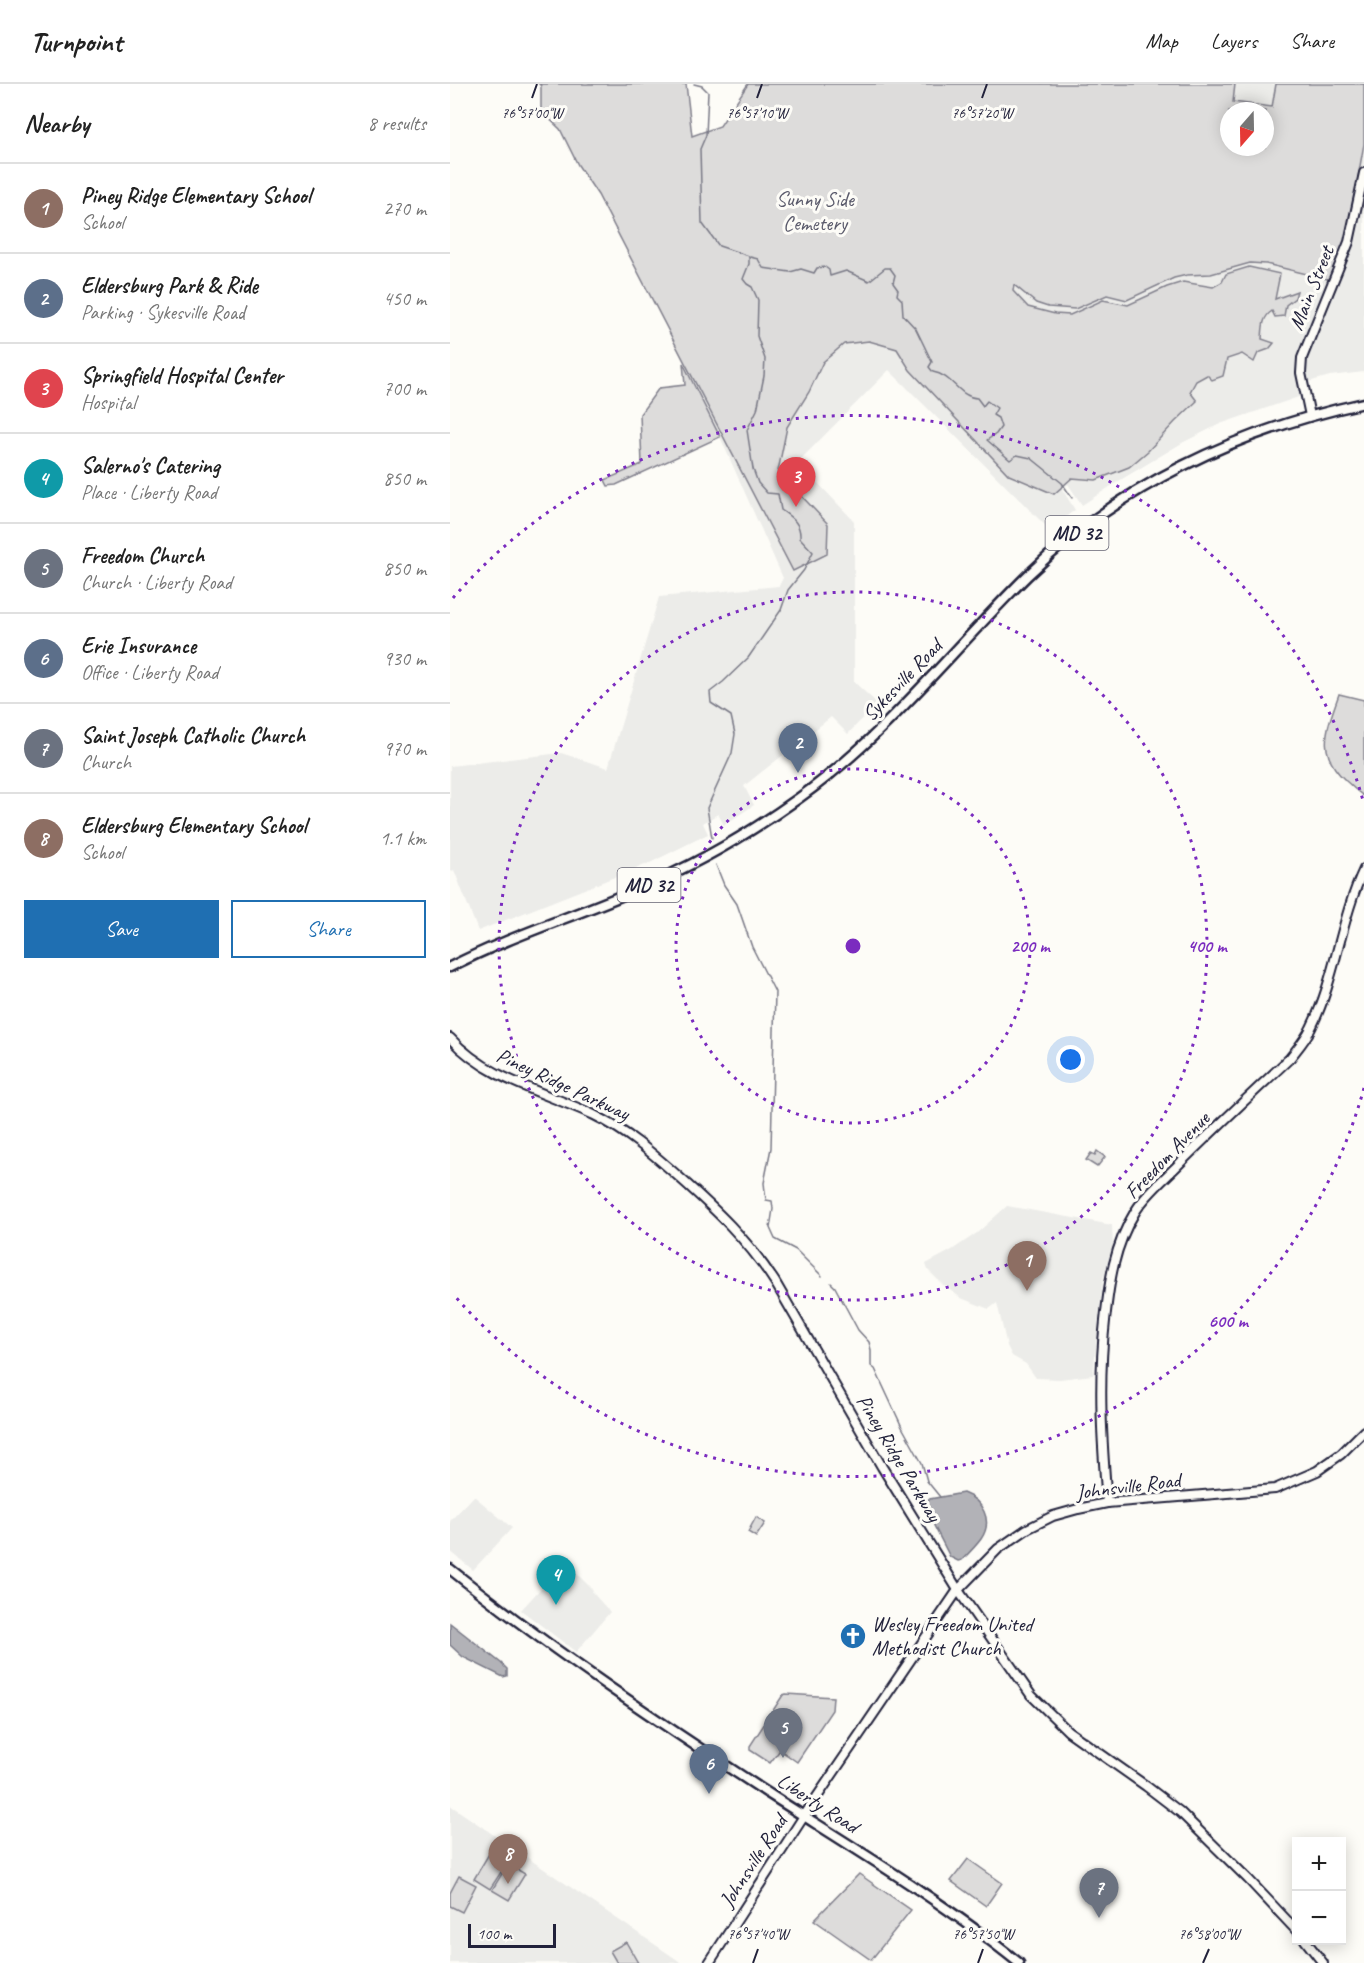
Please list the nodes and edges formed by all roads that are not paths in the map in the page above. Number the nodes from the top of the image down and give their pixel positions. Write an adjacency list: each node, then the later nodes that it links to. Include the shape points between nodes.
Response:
1 (1364, 173): 3 (street, Main Street, via 1349,242 1302,358 1301,373)
2 (1364, 403): 3 (main road, Sykesville Road / MD 32)
3 (1310, 416): 5 (main road, Sykesville Road / MD 32, via 1199,457 1090,523 1028,575 864,744 812,788 759,825 660,880)
4 (1364, 869): 8 (street, Freedom Avenue, via 1325,993 1303,1041 1156,1186 1136,1210 1122,1238 1107,1295 1100,1367)
5 (450, 967)
6 (450, 1038): 10 (street, Piney Ridge Parkway, via 485,1068 621,1129 657,1157 739,1234 775,1282)
7 (1364, 1431): 8 (street, Johnsville Road, via 1317,1471 1275,1488)
8 (1107, 1503): 10 (street, Johnsville Road, via 1053,1516 1027,1529 998,1549)
9 (450, 1569): 11 (main road, Liberty Road, via 609,1688)
10 (958, 1590): 11 (street, Johnsville Road); 12 (street, Piney Ridge Parkway, via 1039,1703 1068,1731 1180,1812)
11 (804, 1816): 14 (street, Johnsville Road); 15 (main road, Liberty Road, via 939,1904)
12 (1292, 1926)
13 (1308, 1945): 16 (street)
14 (709, 1963)
15 (1019, 1963)
16 (1323, 1963)

